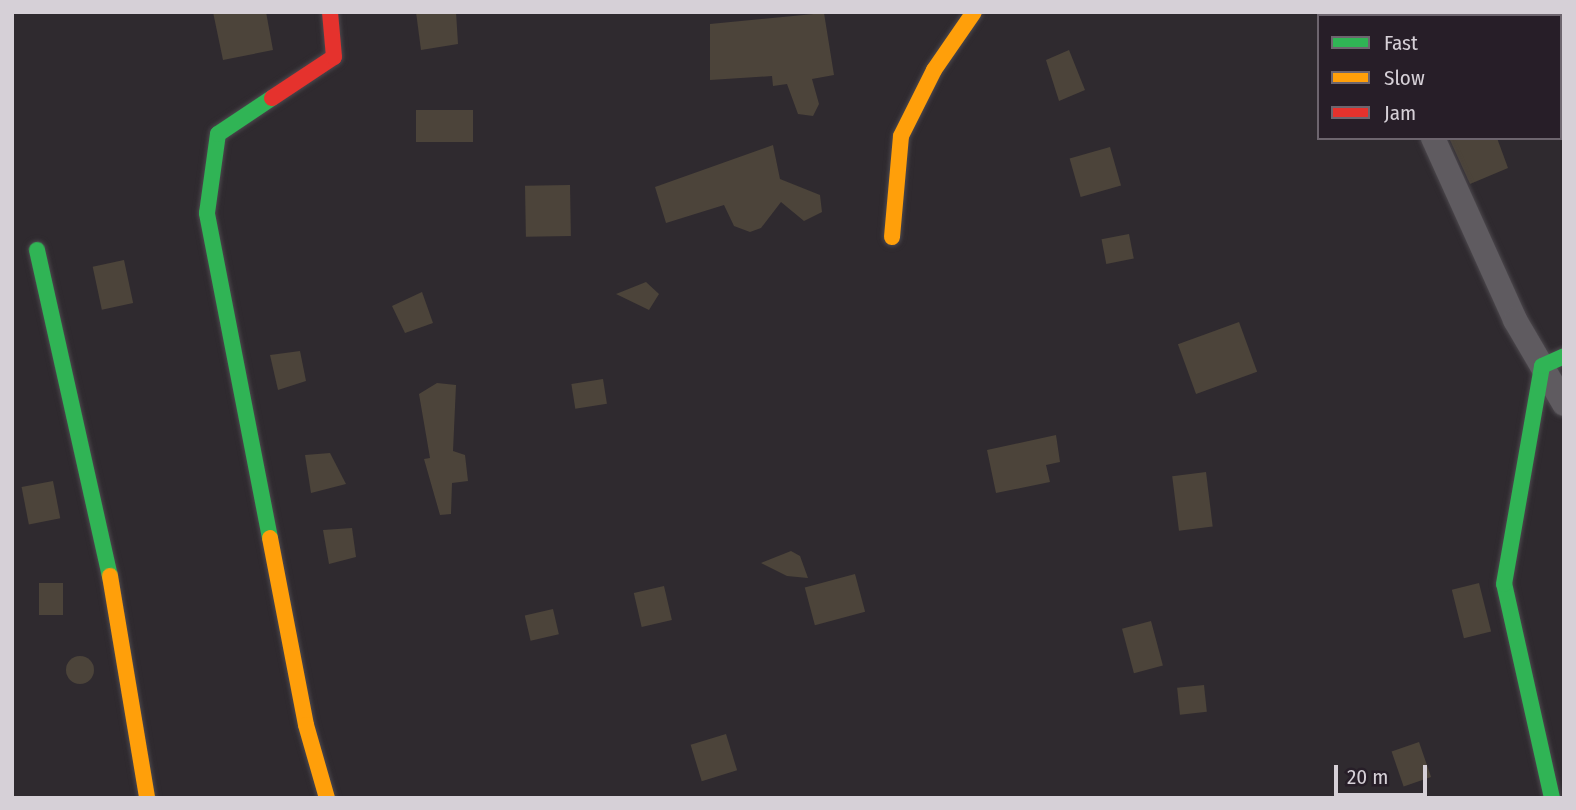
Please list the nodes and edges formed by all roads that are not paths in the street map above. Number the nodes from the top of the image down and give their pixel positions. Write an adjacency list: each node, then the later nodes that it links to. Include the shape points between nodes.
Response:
1 (330, 12): 9 (street, via 334,57 218,134 206,213 306,725)
2 (974, 12): 4 (street, via 934,70 901,136)
3 (1434, 140): 6 (street, via 1515,320)
4 (892, 237)
5 (37, 250): 8 (street, via 92,482)
6 (1553, 361): 7 (street); 10 (street, via 1504,584)
7 (1564, 404)
8 (147, 798)
9 (327, 798)
10 (1552, 798)

